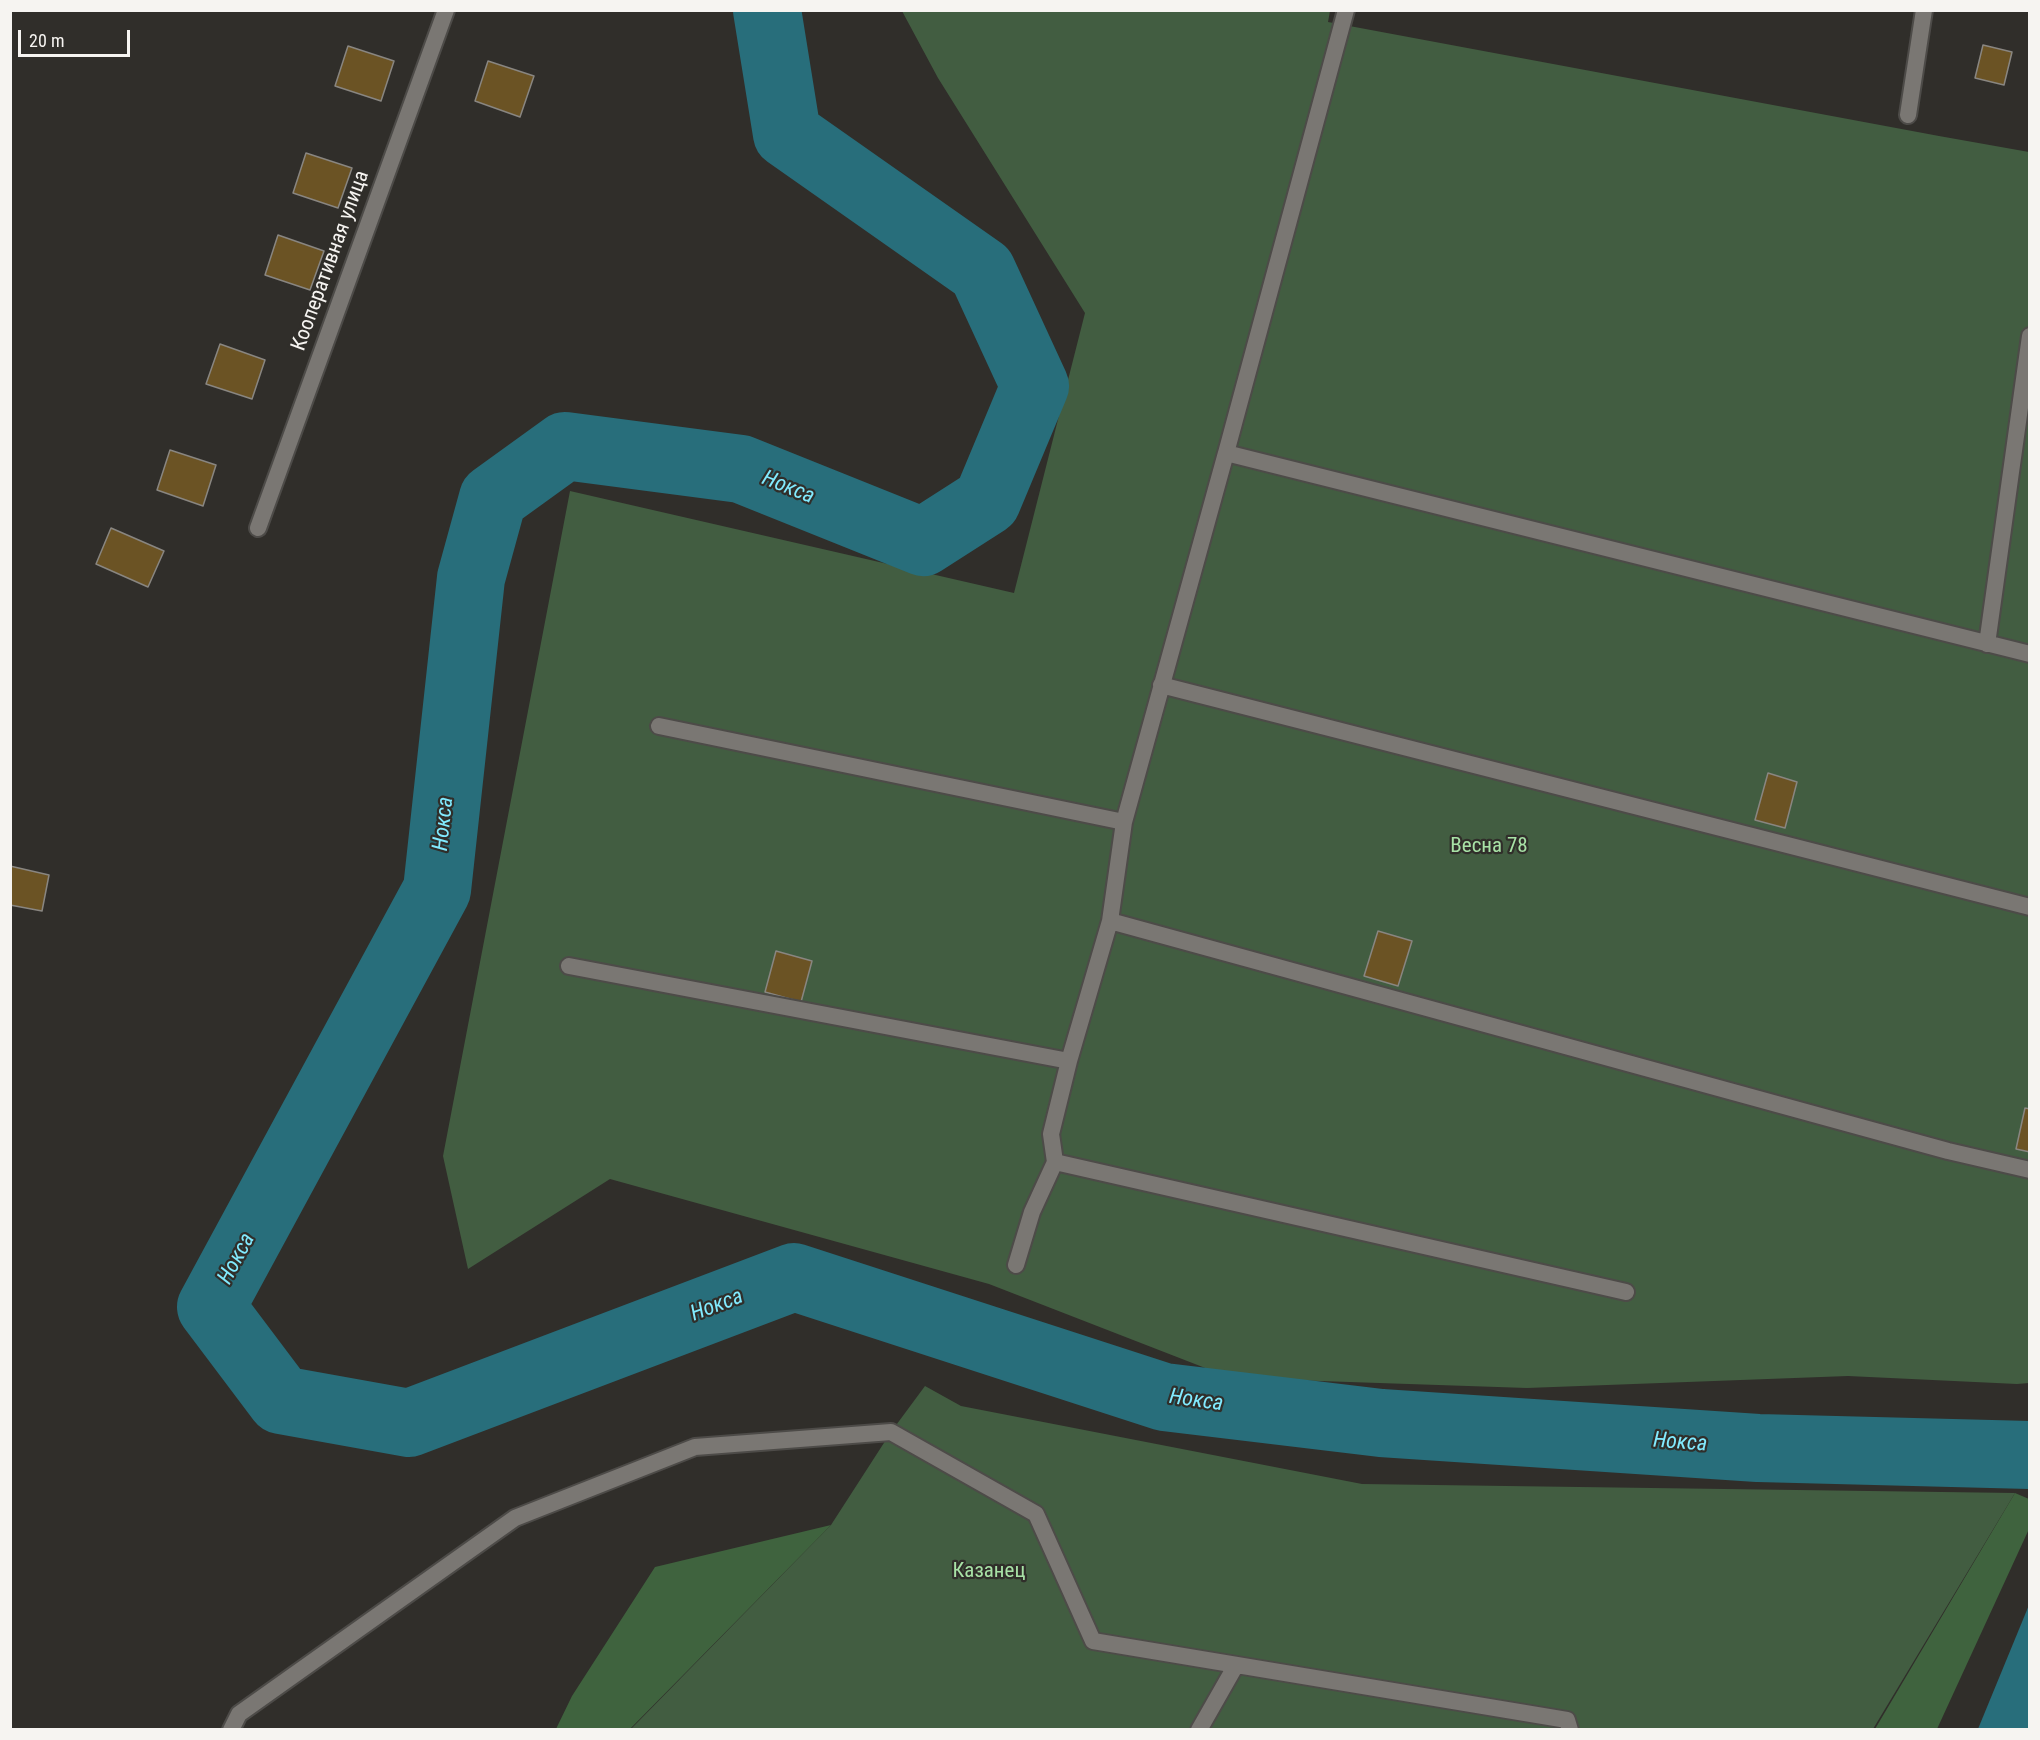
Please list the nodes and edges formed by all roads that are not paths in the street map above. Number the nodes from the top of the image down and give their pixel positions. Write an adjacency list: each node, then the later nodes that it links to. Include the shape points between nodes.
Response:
1 (446, 10): 7 (street, Кооперативная улица)
2 (1346, 10): 6 (street)
3 (1924, 10): 4 (street)
4 (1908, 115)
5 (2030, 336): 8 (street)
6 (1226, 453): 8 (street); 10 (street)
7 (258, 528)
8 (1987, 644): 9 (street)
9 (2030, 654)
10 (1161, 685): 12 (street); 13 (street)
11 (659, 726): 12 (street)
12 (1124, 822): 14 (street)
13 (2030, 907)
14 (1110, 921): 16 (street); 18 (street, via 1948,1151)
15 (569, 966): 16 (street)
16 (1069, 1061): 17 (street, via 1051,1134)
17 (1055, 1162): 19 (street, via 1032,1212); 20 (street)
18 (2030, 1170)
19 (1017, 1265)
20 (1626, 1292)
21 (1236, 1665): 22 (street, via 1093,1641 1036,1514 891,1432 695,1447 515,1518 239,1714); 23 (street); 24 (street, via 1567,1720)
22 (231, 1730)
23 (1199, 1730)
24 (1570, 1730)

